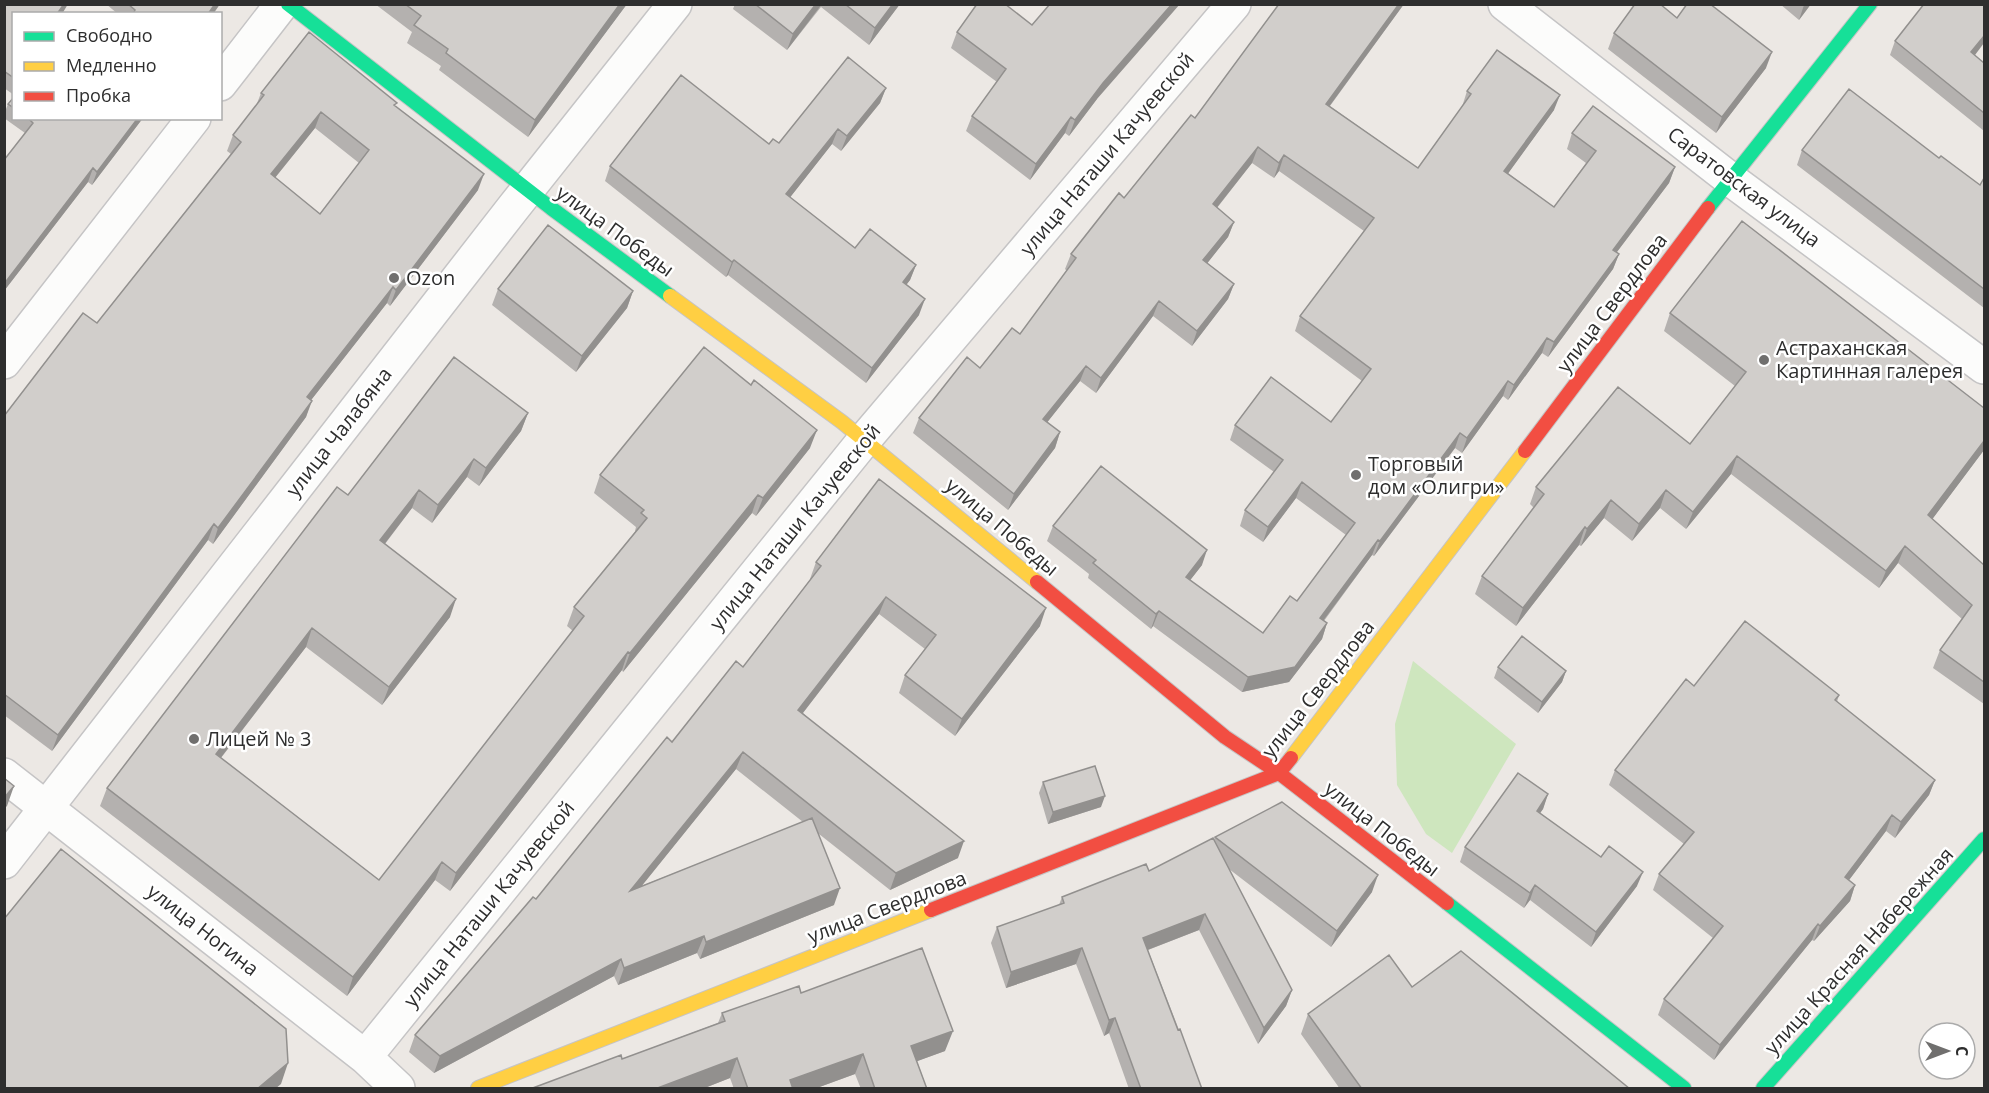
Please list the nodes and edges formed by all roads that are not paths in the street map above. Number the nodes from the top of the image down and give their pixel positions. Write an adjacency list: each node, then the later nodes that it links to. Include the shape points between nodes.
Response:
1 (282, 4): 7 (street)
2 (288, 4): 10 (main road, улица Победы)
3 (675, 4): 10 (street, улица Чалабяна)
4 (1234, 4): 13 (street, улица Наташи Качуевской)
5 (1505, 4): 9 (street, Саратовская улица)
6 (1870, 4): 9 (main road, улица Свердлова)
7 (222, 81)
8 (192, 120): 11 (street)
9 (1730, 179): 12 (street, Саратовская улица); 14 (main road, улица Свердлова)
10 (527, 189): 13 (main road, улица Победы); 16 (street, улица Чалабяна)
11 (4, 362)
12 (1984, 367)
13 (865, 439): 14 (main road, улица Победы, via 1225,737); 19 (street, улица Наташи Качуевской)
14 (1279, 773): 21 (main road, улица Свердлова); 22 (main road, улица Победы)
15 (4, 775): 16 (street, улица Ногина)
16 (48, 809): 18 (street, улица Чалабяна); 19 (street, улица Ногина)
17 (1984, 839): 23 (main road, улица Красная Набережная)
18 (4, 862)
19 (365, 1057): 20 (street, улица Ногина)
20 (398, 1089)
21 (478, 1089)
22 (1684, 1089)
23 (1763, 1089)

